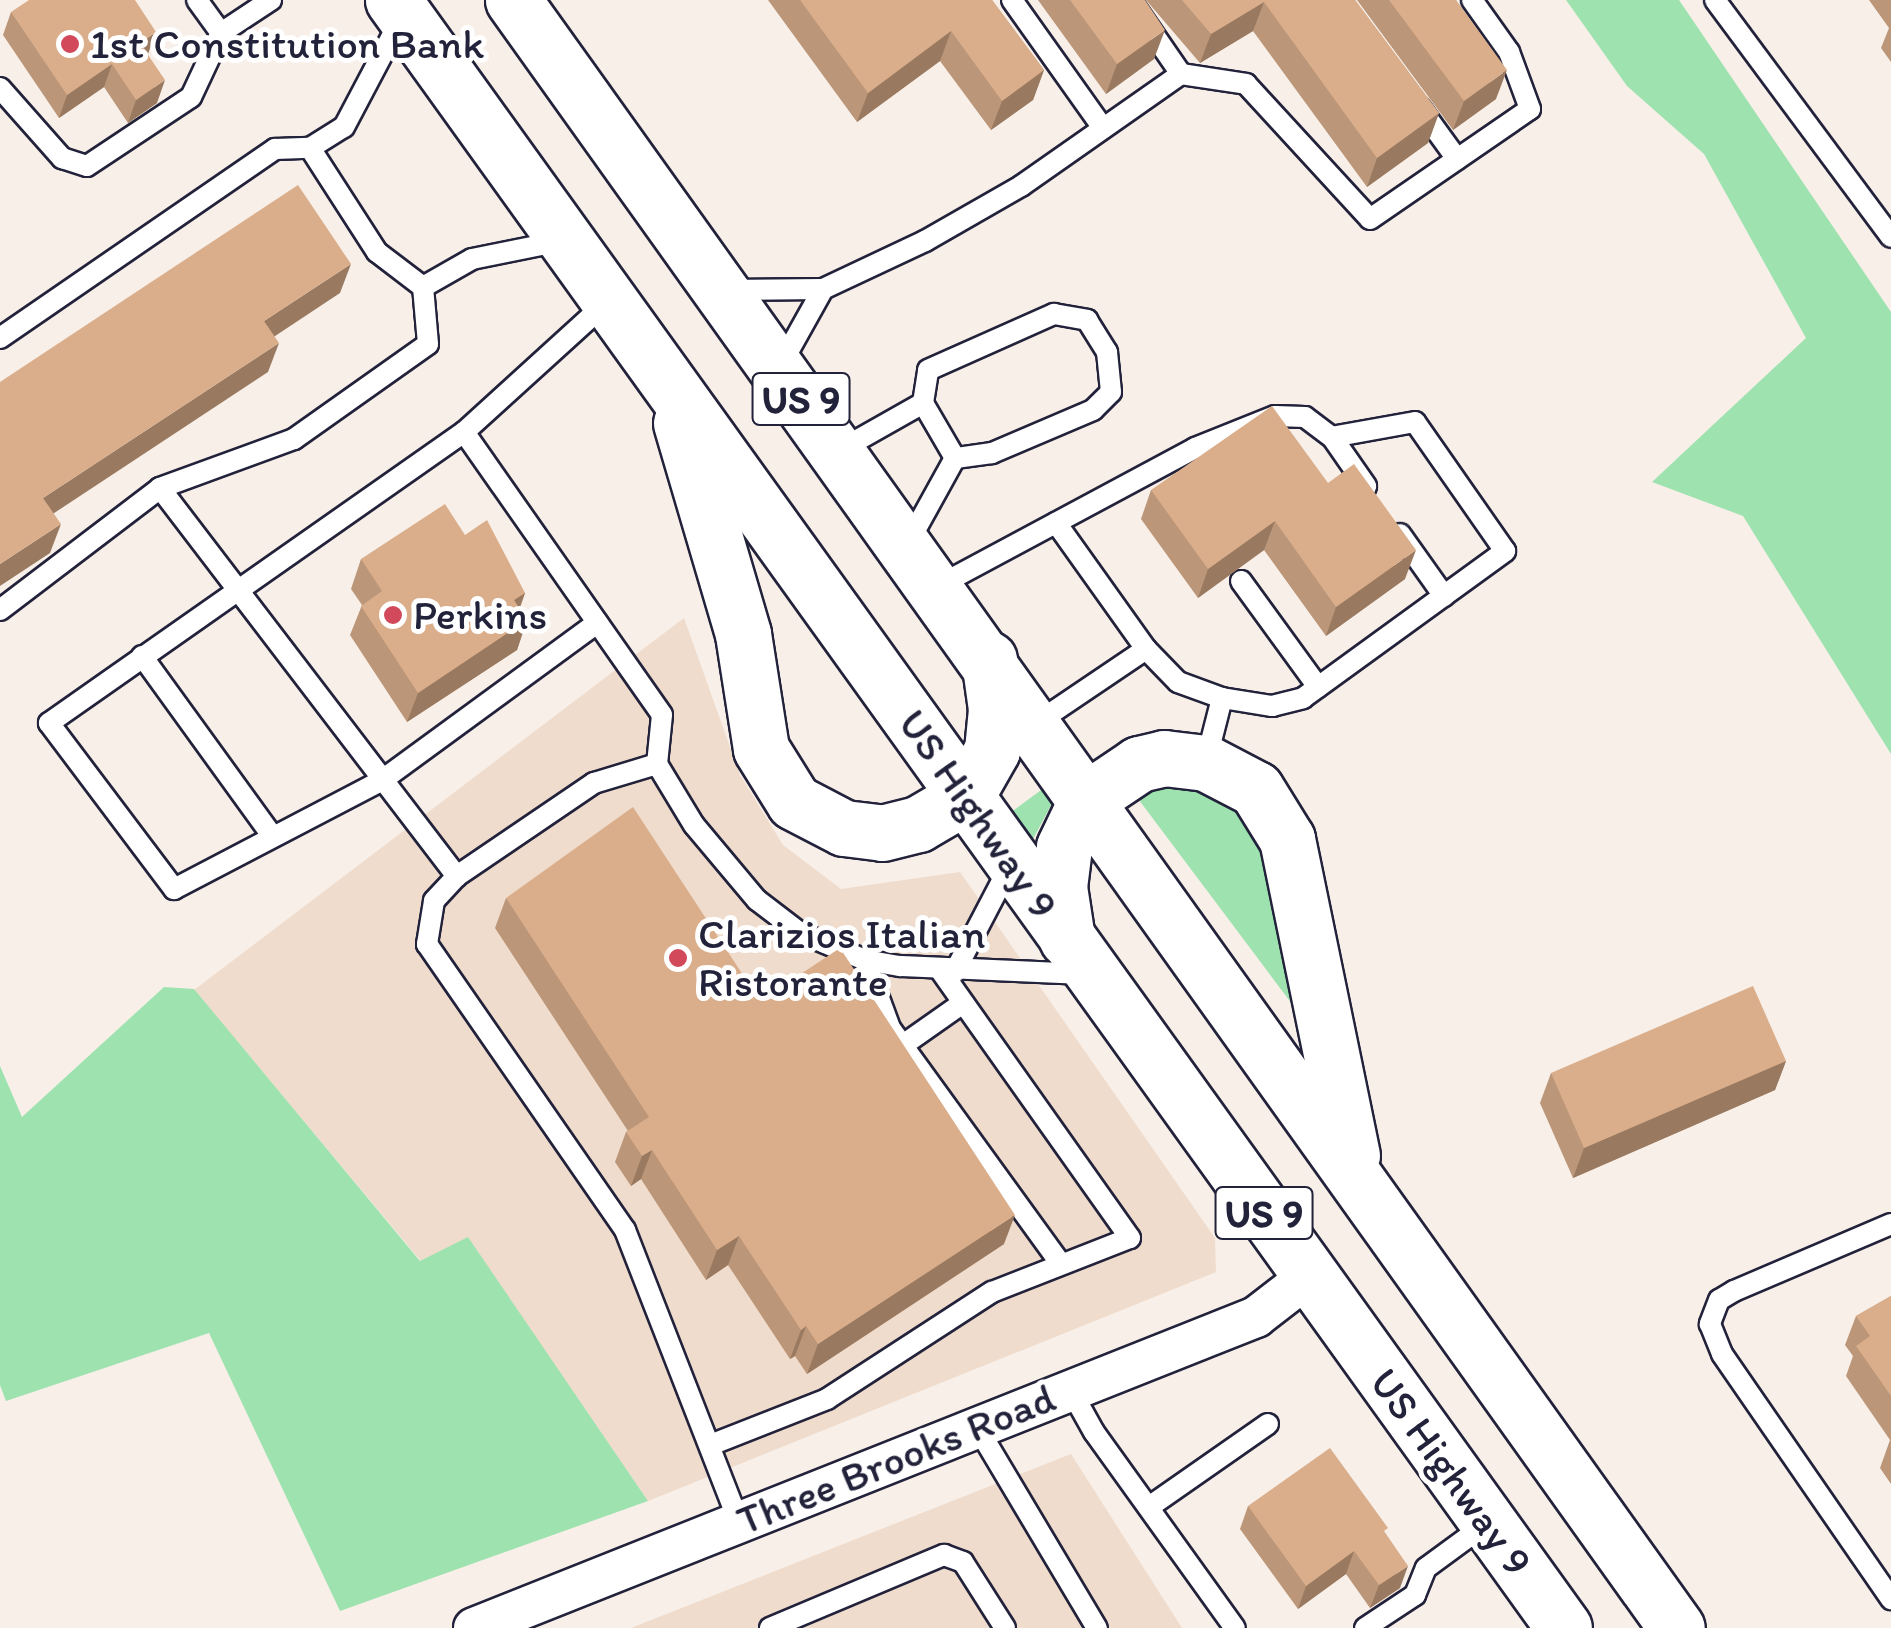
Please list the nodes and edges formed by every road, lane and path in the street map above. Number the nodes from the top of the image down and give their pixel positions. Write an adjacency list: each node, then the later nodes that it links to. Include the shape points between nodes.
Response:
1 (197, 0): 9 (lane)
2 (513, 0): 20 (highway, US 9)
3 (1012, 0): 13 (lane)
4 (1130, 0): 10 (lane)
5 (1472, 0): 15 (lane, via 1510,52 1530,109)
6 (1715, 0): 16 (lane)
7 (267, 2): 9 (lane)
8 (398, 7): 14 (lane, via 344,127); 17 (highway, US Highway 9 / US 9)
9 (221, 34): 11 (lane, via 190,96 87,166 62,158)
10 (1180, 74): 13 (lane); 15 (lane, via 1246,84 1370,219)
11 (0, 88)
12 (1410, 96): 15 (lane)
13 (1102, 128): 19 (lane, via 1005,196)
14 (310, 148): 18 (lane, via 376,252); 22 (lane, via 275,149)
15 (1457, 159)
16 (1891, 238)
17 (565, 240): 18 (lane, via 472,260); 21 (highway, US Highway 9 / US 9)
18 (423, 287): 30 (lane, via 428,344 294,439)
19 (823, 289): 20 (lane); 23 (lane)
20 (721, 290): 23 (highway, US 9)
21 (608, 301): 24 (highway, US Highway 9 / US 9); 26 (lane)
22 (0, 338)
23 (780, 368): 28 (highway, US 9)
24 (670, 384): 47 (highway, US Highway 9 / US 9); 47 (highway, via 742,634 761,749 778,783 820,820 882,832 918,824)
25 (924, 403): 28 (lane); 29 (lane); 29 (lane, via 928,370 1054,314 1087,320 1107,352 1111,392 1092,410 992,453)
26 (464, 432): 34 (lane); 37 (lane)
27 (1332, 437): 31 (lane, via 1297,415 1262,420); 35 (lane); 35 (lane, via 1414,422 1505,551)
28 (838, 451): 32 (highway, US 9)
29 (955, 458): 32 (lane)
30 (160, 488): 34 (lane); 36 (lane)
31 (1056, 523): 32 (lane); 38 (lane)
32 (921, 567): 40 (highway, US 9)
33 (1241, 581): 41 (lane)
34 (236, 589): 39 (lane); 46 (lane)
35 (1444, 596): 41 (lane)
36 (0, 610)
37 (597, 622): 45 (lane, via 662,715); 46 (lane)
38 (1146, 649): 42 (lane, via 1178,682); 43 (lane)
39 (142, 656): 49 (lane); 49 (lane, via 50,723 174,889)
40 (988, 659): 43 (highway, US 9); 47 (highway, via 996,709 992,750)
41 (1318, 687): 42 (lane, via 1272,706)
42 (1222, 698): 44 (lane)
43 (1035, 724): 48 (highway, US 9)
44 (1206, 763): 48 (highway, via 1139,764); 57 (highway, via 1256,789 1288,839)
45 (657, 764): 51 (lane, via 594,783); 53 (lane, via 694,825 757,900 799,932)
46 (381, 781): 49 (lane); 51 (lane)
47 (966, 796): 50 (highway, US Highway 9 / US 9)
48 (1088, 799): 52 (highway, via 1064,847 1059,888); 57 (highway, US 9)
49 (273, 837)
50 (1012, 863): 52 (highway, US Highway 9 / US 9); 54 (lane)
51 (456, 876): 64 (lane, via 426,922 436,966 624,1230)
52 (1080, 957): 54 (lane); 60 (highway, US Highway 9 / US 9)
53 (865, 960): 54 (lane); 56 (lane)
54 (948, 972): 55 (lane)
55 (960, 1005): 56 (lane); 59 (lane, via 1130,1238)
56 (903, 1045): 59 (lane)
57 (1358, 1179): 76 (highway, US 9)
58 (1891, 1224): 68 (lane, via 1734,1291 1718,1300 1710,1324 1722,1354)
59 (1061, 1264): 64 (lane, via 992,1292 828,1399)
60 (1309, 1276): 61 (street, Three Brooks Road, via 1256,1317); 67 (highway, US Highway 9 / US 9)
61 (1070, 1389): 63 (street, Three Brooks Road); 65 (lane)
62 (1268, 1424): 65 (lane)
63 (977, 1427): 66 (street, Three Brooks Road); 73 (lane)
64 (713, 1444): 66 (lane)
65 (1148, 1507): 69 (lane)
66 (739, 1522): 70 (street, Three Brooks Road)
67 (1487, 1524): 74 (lane, via 1426,1568 1414,1594); 75 (highway, US Highway 9 / US 9)
68 (1891, 1600)
69 (1232, 1624)
70 (474, 1628)
71 (770, 1628): 72 (lane, via 944,1556 963,1562)
72 (1006, 1628)
73 (1096, 1628)
74 (1365, 1628)
75 (1564, 1628)
76 (1678, 1628)

